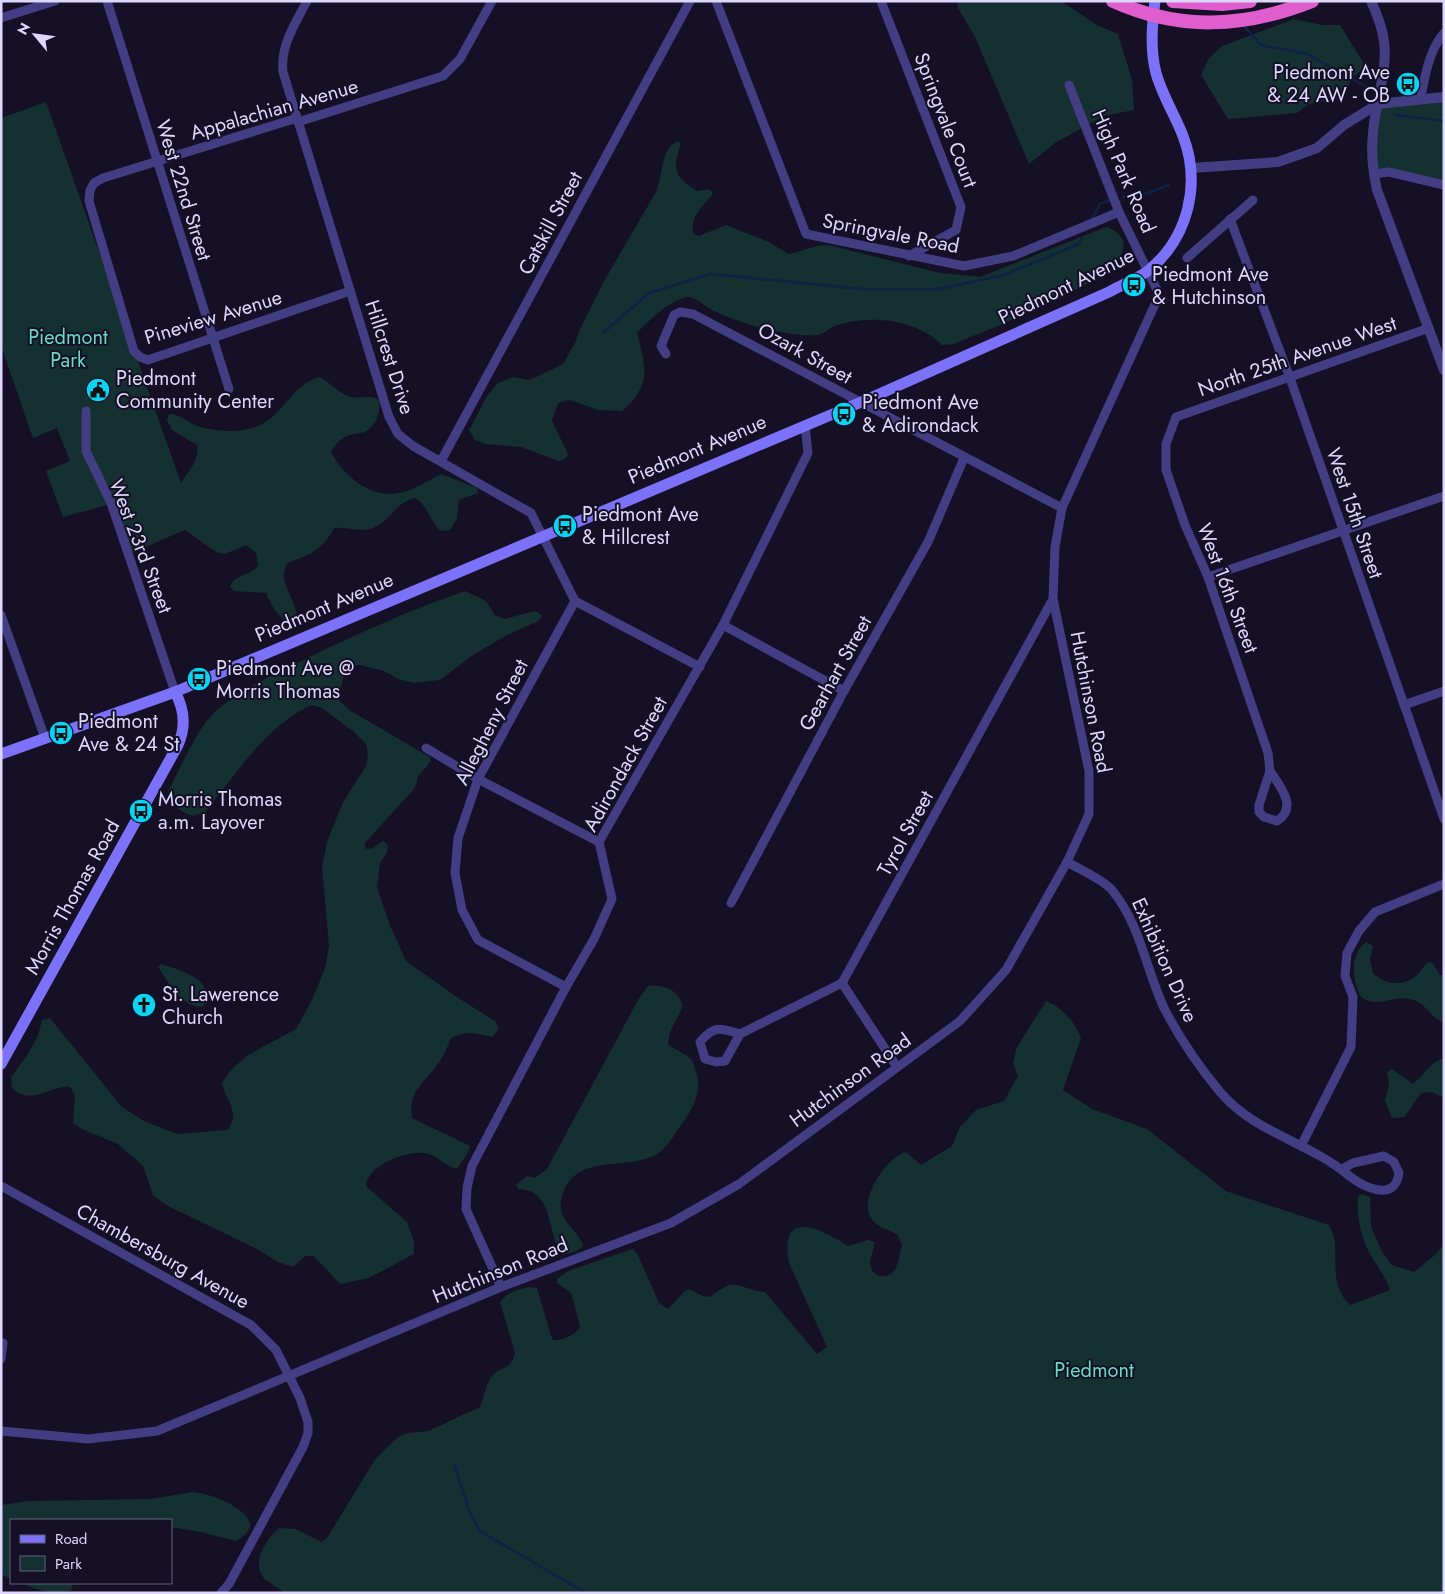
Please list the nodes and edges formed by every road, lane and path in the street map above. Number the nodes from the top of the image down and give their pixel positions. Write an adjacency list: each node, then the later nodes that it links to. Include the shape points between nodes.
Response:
1 (55, 1): 15 (street)
2 (106, 1): 22 (street, West 22nd Street)
3 (307, 1): 21 (street, Hillcrest Drive, via 285,45 282,61)
4 (492, 1): 21 (street, Appalachian Avenue, via 460,59 443,76)
5 (690, 1): 45 (street, Catskill Street)
6 (716, 1): 30 (street, Springvale Road, via 806,234)
7 (881, 1): 30 (street, Springvale Court, via 962,207 956,230)
8 (1112, 1): 14 (highway)
9 (1155, 1): 14 (main road, Piedmont Avenue)
10 (1173, 1): 11 (highway, via 1228,4)
11 (1250, 1)
12 (1312, 1): 14 (highway, via 1265,17 1240,20 1202,23)
13 (1372, 1): 20 (street, via 1384,42)
14 (1153, 17): 23 (main road, Piedmont Avenue, via 1152,52 1156,72 1183,136)
15 (1, 18)
16 (1444, 33): 19 (street, via 1428,65)
17 (1069, 84): 28 (street, High Park Road)
18 (1444, 96): 19 (street)
19 (1421, 97): 20 (street)
20 (1378, 104): 23 (street, via 1344,125 1317,148 1278,162); 24 (street, via 1373,132)
21 (298, 122): 22 (street, Appalachian Avenue, via 294,119); 33 (street, Hillcrest Drive)
22 (156, 161): 26 (street, Appalachian Avenue, via 103,178); 35 (street, West 22nd Street)
23 (1192, 168): 32 (main road, Piedmont Avenue, via 1189,201 1178,233 1168,250)
24 (1374, 174): 25 (street, via 1389,172); 34 (street, via 1377,190)
25 (1444, 185)
26 (90, 190): 35 (street, Pineview Avenue, via 89,201 134,351 140,358 148,360)
27 (1253, 200): 29 (street)
28 (1119, 212): 30 (street, Springvale Road, via 1005,258 964,266); 32 (street, High Park Road)
29 (1230, 220): 31 (street); 38 (street, West 15th Street)
30 (910, 256)
31 (1186, 258)
32 (1148, 271): 40 (main road, Piedmont Avenue, via 1109,292); 47 (street, Hutchinson Road, via 1158,292 1156,302)
33 (350, 291): 35 (street, Pineview Avenue); 45 (street, Hillcrest Drive, via 389,417 398,434)
34 (1429, 328): 37 (street); 38 (street, North 25th Avenue West)
35 (213, 339): 39 (street, West 22nd Street)
36 (666, 354): 40 (street, Ozark Street, via 661,346 674,315 680,312 693,314)
37 (1444, 370)
38 (1290, 378): 42 (street, North 25th Avenue West); 48 (street, West 15th Street)
39 (229, 389)
40 (859, 403): 43 (main road, Piedmont Avenue); 44 (street, Ozark Street)
41 (86, 410): 58 (street, West 23rd Street, via 86,451 111,504)
42 (1176, 417): 50 (street, West 16th Street, via 1166,444 1166,470 1185,526)
43 (805, 426): 49 (main road, Piedmont Avenue); 54 (street, Adirondack Street, via 808,454)
44 (964, 458): 47 (street, Ozark Street); 56 (street, Gearhart Street, via 928,542)
45 (441, 461): 49 (street, Hillcrest Drive, via 531,513)
46 (1444, 496): 48 (street)
47 (1062, 508): 51 (street, Hutchinson Road, via 1055,547)
48 (1343, 530): 50 (street); 59 (street, West 15th Street)
49 (542, 536): 52 (street, Hillcrest Drive); 58 (main road, Piedmont Avenue)
50 (1208, 577): 63 (street, West 16th Street, via 1268,753)
51 (1053, 599): 67 (street, Hutchinson Road, via 1089,771 1090,814); 70 (street, Tyrol Street)
52 (575, 601): 55 (street); 64 (street, Allegheny Street)
53 (1, 615): 60 (street)
54 (723, 625): 55 (street, Adirondack Street); 56 (street)
55 (700, 667): 66 (street, Adirondack Street)
56 (844, 691): 69 (street, Gearhart Street)
57 (1444, 691): 59 (street)
58 (175, 692): 60 (main road, Piedmont Avenue); 73 (main road, Morris Thomas Road, via 184,716 178,745)
59 (1404, 705): 65 (street, West 15th Street)
60 (45, 738): 62 (main road, Piedmont Avenue)
61 (426, 748): 64 (street)
62 (1, 754)
63 (1270, 771): 63 (street, West 16th Street, via 1284,792 1288,809 1285,816 1277,821 1259,812)
64 (478, 779): 66 (street); 71 (street, Allegheny Street, via 458,838 455,872 462,910 478,940)
65 (1444, 819)
66 (599, 842): 71 (street, Adirondack Street, via 612,899 594,939)
67 (1067, 862): 74 (street, Hutchinson Road, via 1006,970 960,1021); 75 (street, Exhibition Drive, via 1111,888 1127,910 1164,1007 1195,1061 1223,1095 1251,1118)
68 (1444, 884): 75 (street, via 1374,912 1359,931 1347,953 1345,976 1352,997 1351,1047)
69 (731, 903)
70 (842, 983): 72 (street); 74 (street)
71 (566, 987): 78 (street, Adirondack Street, via 472,1166 466,1188 466,1209)
72 (740, 1034): 72 (street, via 721,1028 708,1031 700,1042 705,1059 725,1061)
73 (1, 1064)
74 (897, 1067): 78 (street, Hutchinson Road, via 739,1184 671,1223)
75 (1300, 1146): 76 (street, Exhibition Drive)
76 (1342, 1169): 76 (street, Exhibition Drive, via 1378,1191 1390,1188 1398,1178 1398,1167 1384,1156)
77 (1, 1186): 81 (street, Chambersburg Avenue, via 251,1325 276,1350)
78 (501, 1287): 81 (street, Hutchinson Road)
79 (3, 1343): 80 (street)
80 (1, 1359)
81 (289, 1377): 82 (street, Hutchinson Road, via 157,1431 88,1439); 83 (street, Chambersburg Avenue, via 308,1422 308,1433 299,1456)
82 (1, 1431)
83 (221, 1593)

